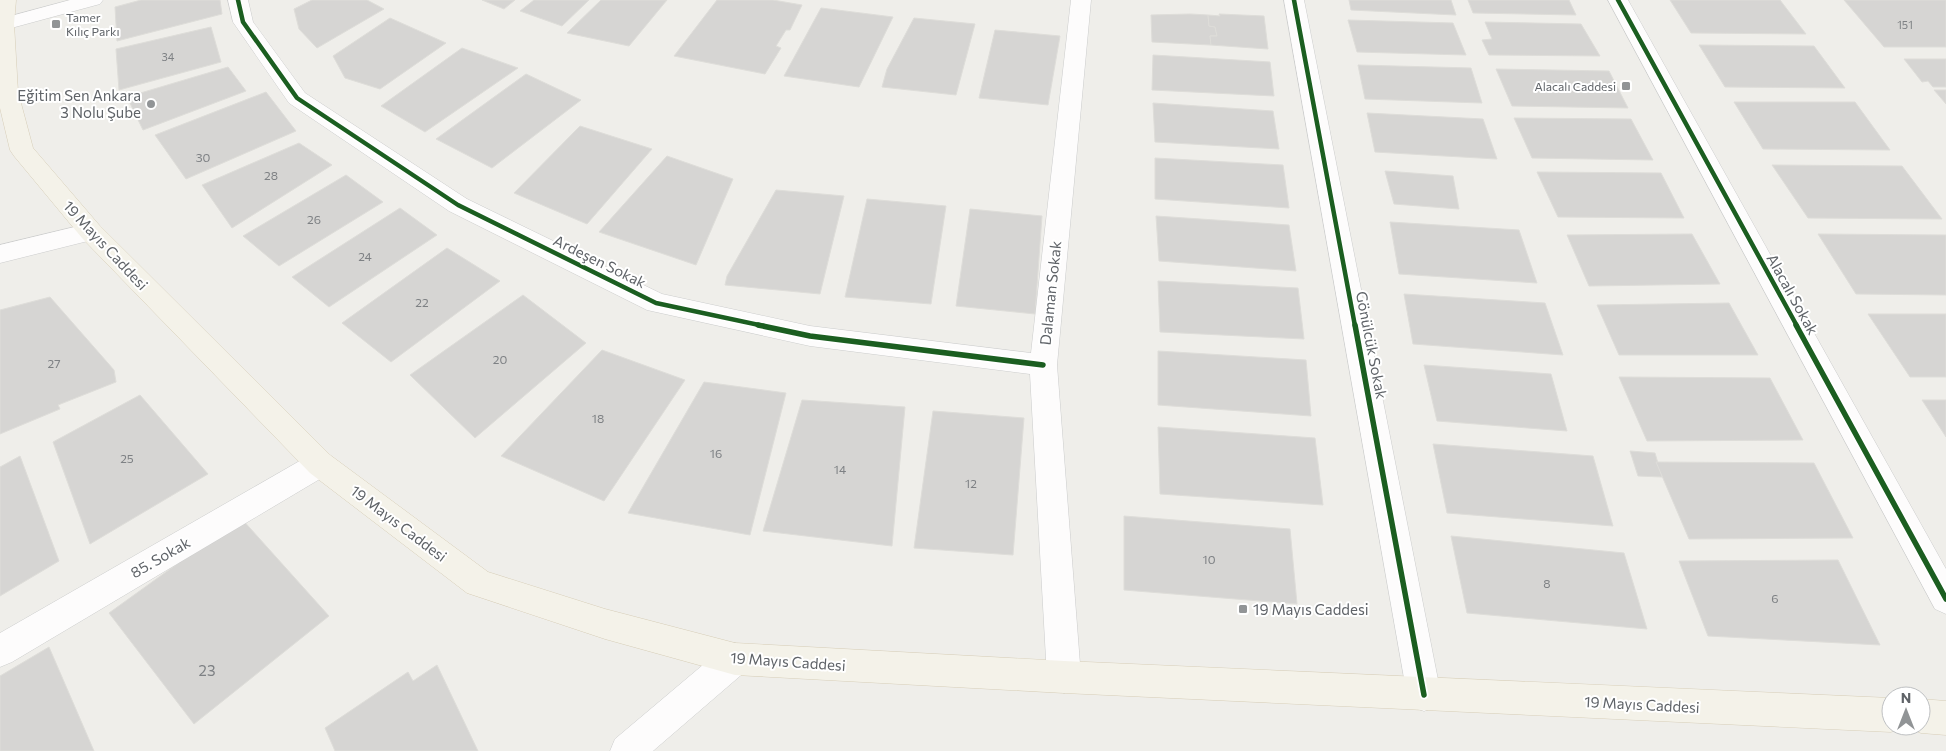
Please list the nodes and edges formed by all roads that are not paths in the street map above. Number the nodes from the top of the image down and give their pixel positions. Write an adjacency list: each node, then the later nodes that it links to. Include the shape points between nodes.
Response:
1 (93, 0): 6 (street)
2 (238, 0): 9 (street, Ardeşen Sokak, via 242,22 297,98 458,205 656,302 810,336)
3 (1081, 0): 9 (street, Dalaman Sokak)
4 (1294, 0): 15 (street, Gönülcük Sokak)
5 (1618, 0): 11 (street, Alacalı Sokak)
6 (5, 12): 7 (main road, 19 Mayıs Caddesi, via 7,92 22,150)
7 (91, 232): 8 (street); 10 (main road, 19 Mayıs Caddesi)
8 (0, 254)
9 (1043, 365): 14 (street, Dalaman Sokak)
10 (320, 464): 12 (street, 85. Sokak); 13 (main road, 19 Mayıs Caddesi, via 478,583 605,624)
11 (1946, 599)
12 (0, 651)
13 (735, 659): 14 (main road, 19 Mayıs Caddesi); 19 (street)
14 (1064, 677): 15 (main road, 19 Mayıs Caddesi)
15 (1424, 694): 16 (main road, 19 Mayıs Caddesi)
16 (1881, 715)
17 (1931, 717): 18 (main road)
18 (1946, 718)
19 (627, 751)

